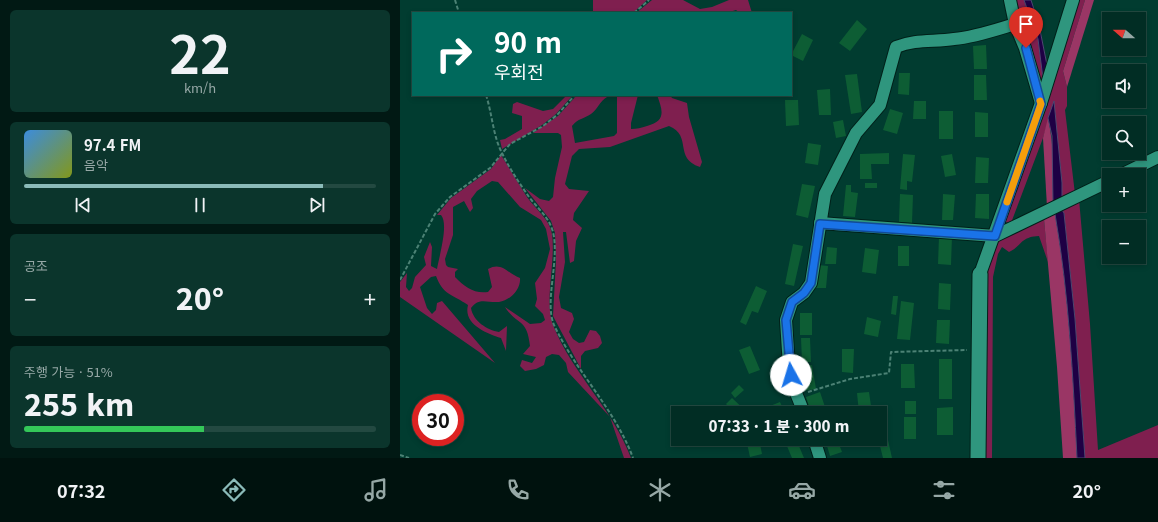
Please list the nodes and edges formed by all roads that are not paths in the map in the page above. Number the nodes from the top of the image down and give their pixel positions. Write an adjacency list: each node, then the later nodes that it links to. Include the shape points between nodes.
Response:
1 (1010, 0): 3 (street)
2 (1073, 0): 4 (street)
3 (1014, 24): 4 (street, via 1026,48); 8 (street, via 954,40 909,41 896,46 880,105 856,133 825,194)
4 (1041, 104): 9 (street)
5 (1158, 157): 6 (street)
6 (1135, 168)
7 (1102, 184): 9 (street)
8 (820, 224): 9 (street); 11 (street, via 811,283 804,293 792,302 786,320 789,367 792,383)
9 (995, 236): 10 (street)
10 (980, 274): 14 (street)
11 (802, 406)
12 (816, 446): 13 (street)
13 (820, 458)
14 (978, 458)

